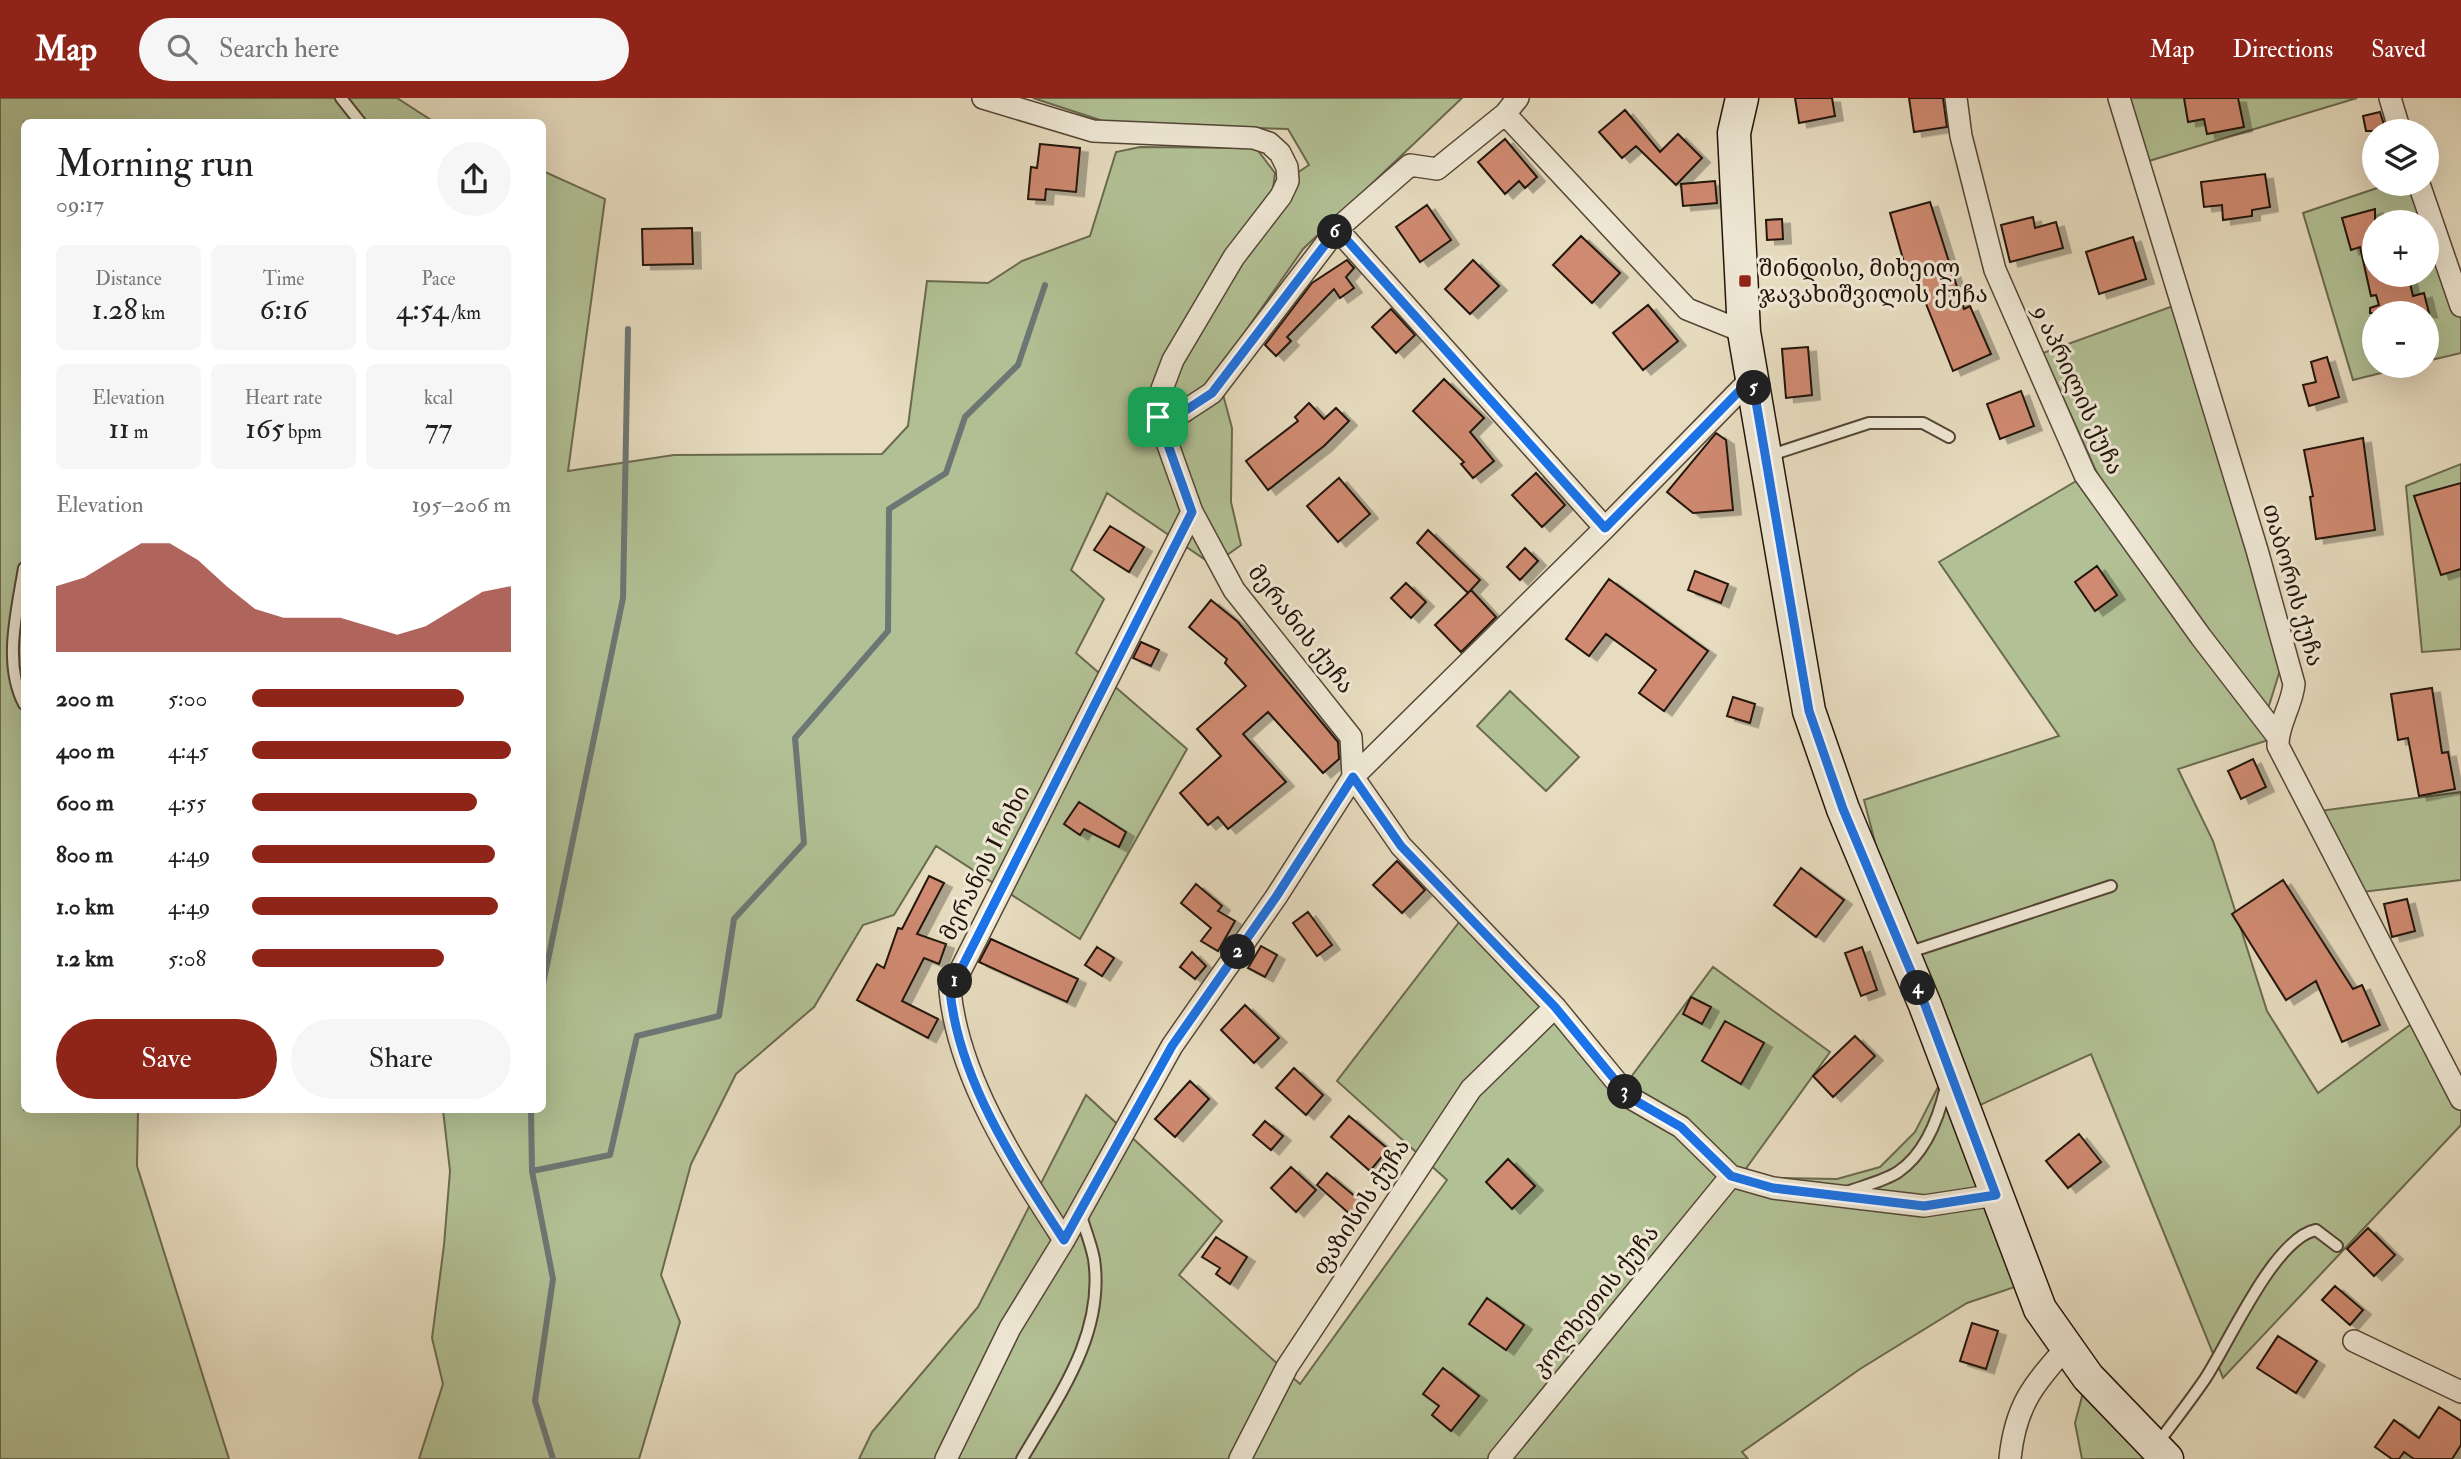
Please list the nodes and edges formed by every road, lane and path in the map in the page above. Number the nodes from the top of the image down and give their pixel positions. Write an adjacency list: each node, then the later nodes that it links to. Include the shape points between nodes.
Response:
1 (341, 98): 8 (lane)
2 (983, 98): 15 (street, via 1093,131 1254,138 1280,153 1287,167 1285,189 1234,257 1173,360)
3 (1742, 98): 13 (main road, via 1734,133)
4 (1956, 98): 22 (street, 9 აპრილის ქუჩა, via 1994,270 2085,475)
5 (2119, 98): 22 (street, თაბორის ქუჩა, via 2294,684)
6 (2390, 98): 9 (street)
7 (1512, 106): 11 (street, via 1437,169 1410,165); 13 (street, via 1687,309)
8 (358, 119)
9 (2396, 119)
10 (2423, 196): 12 (street)
11 (1337, 229): 15 (street, via 1212,393 1183,412); 19 (street)
12 (2461, 306)
13 (1744, 332): 14 (main road)
14 (1752, 378): 17 (main road); 19 (street)
15 (1158, 417): 18 (street, მერანის ქუჩა)
16 (1949, 437): 17 (lane, via 1923,423 1869,423)
17 (1765, 457): 25 (main road, via 1809,711 1843,809)
18 (1192, 512): 23 (street, მერანის ქუჩა, via 1234,590 1351,737); 33 (street, მერანის I ჩიხი, via 950,991 953,1026 1003,1146)
19 (1605, 528): 23 (street)
20 (21, 585): 21 (lane, via 14,625 16,687)
21 (21, 698)
22 (2278, 737): 28 (street, via 2278,746)
23 (1353, 777): 26 (street, via 1401,846); 32 (street, via 1172,1046)
24 (2110, 886): 25 (lane)
25 (1904, 954): 27 (main road)
26 (1555, 1007): 29 (street, via 1629,1097 1681,1127); 41 (street, ფაზისის ქუჩა, via 1471,1089 1287,1367)
27 (1949, 1070): 30 (lane, via 1941,1109 1920,1151 1898,1172); 31 (main road)
28 (2461, 1099)
29 (1731, 1176): 30 (street, via 1773,1188); 42 (street, კოლხეთის ქუჩა)
30 (1837, 1195): 31 (street, via 1924,1206)
31 (1996, 1195): 36 (main road, via 2040,1309)
32 (1079, 1208): 33 (street); 40 (lane, via 1094,1258 1095,1298 1089,1336)
33 (1064, 1240): 39 (street, via 1010,1328)
34 (2337, 1246): 38 (lane, via 2316,1230 2304,1232 2292,1243 2250,1298)
35 (2354, 1341): 37 (street)
36 (2067, 1347): 38 (main road, via 2088,1377); 43 (street, via 2032,1385 2012,1431)
37 (2461, 1392)
38 (2161, 1453)
39 (946, 1459)
40 (1022, 1459)
41 (1240, 1459)
42 (1499, 1459)
43 (2010, 1459)

